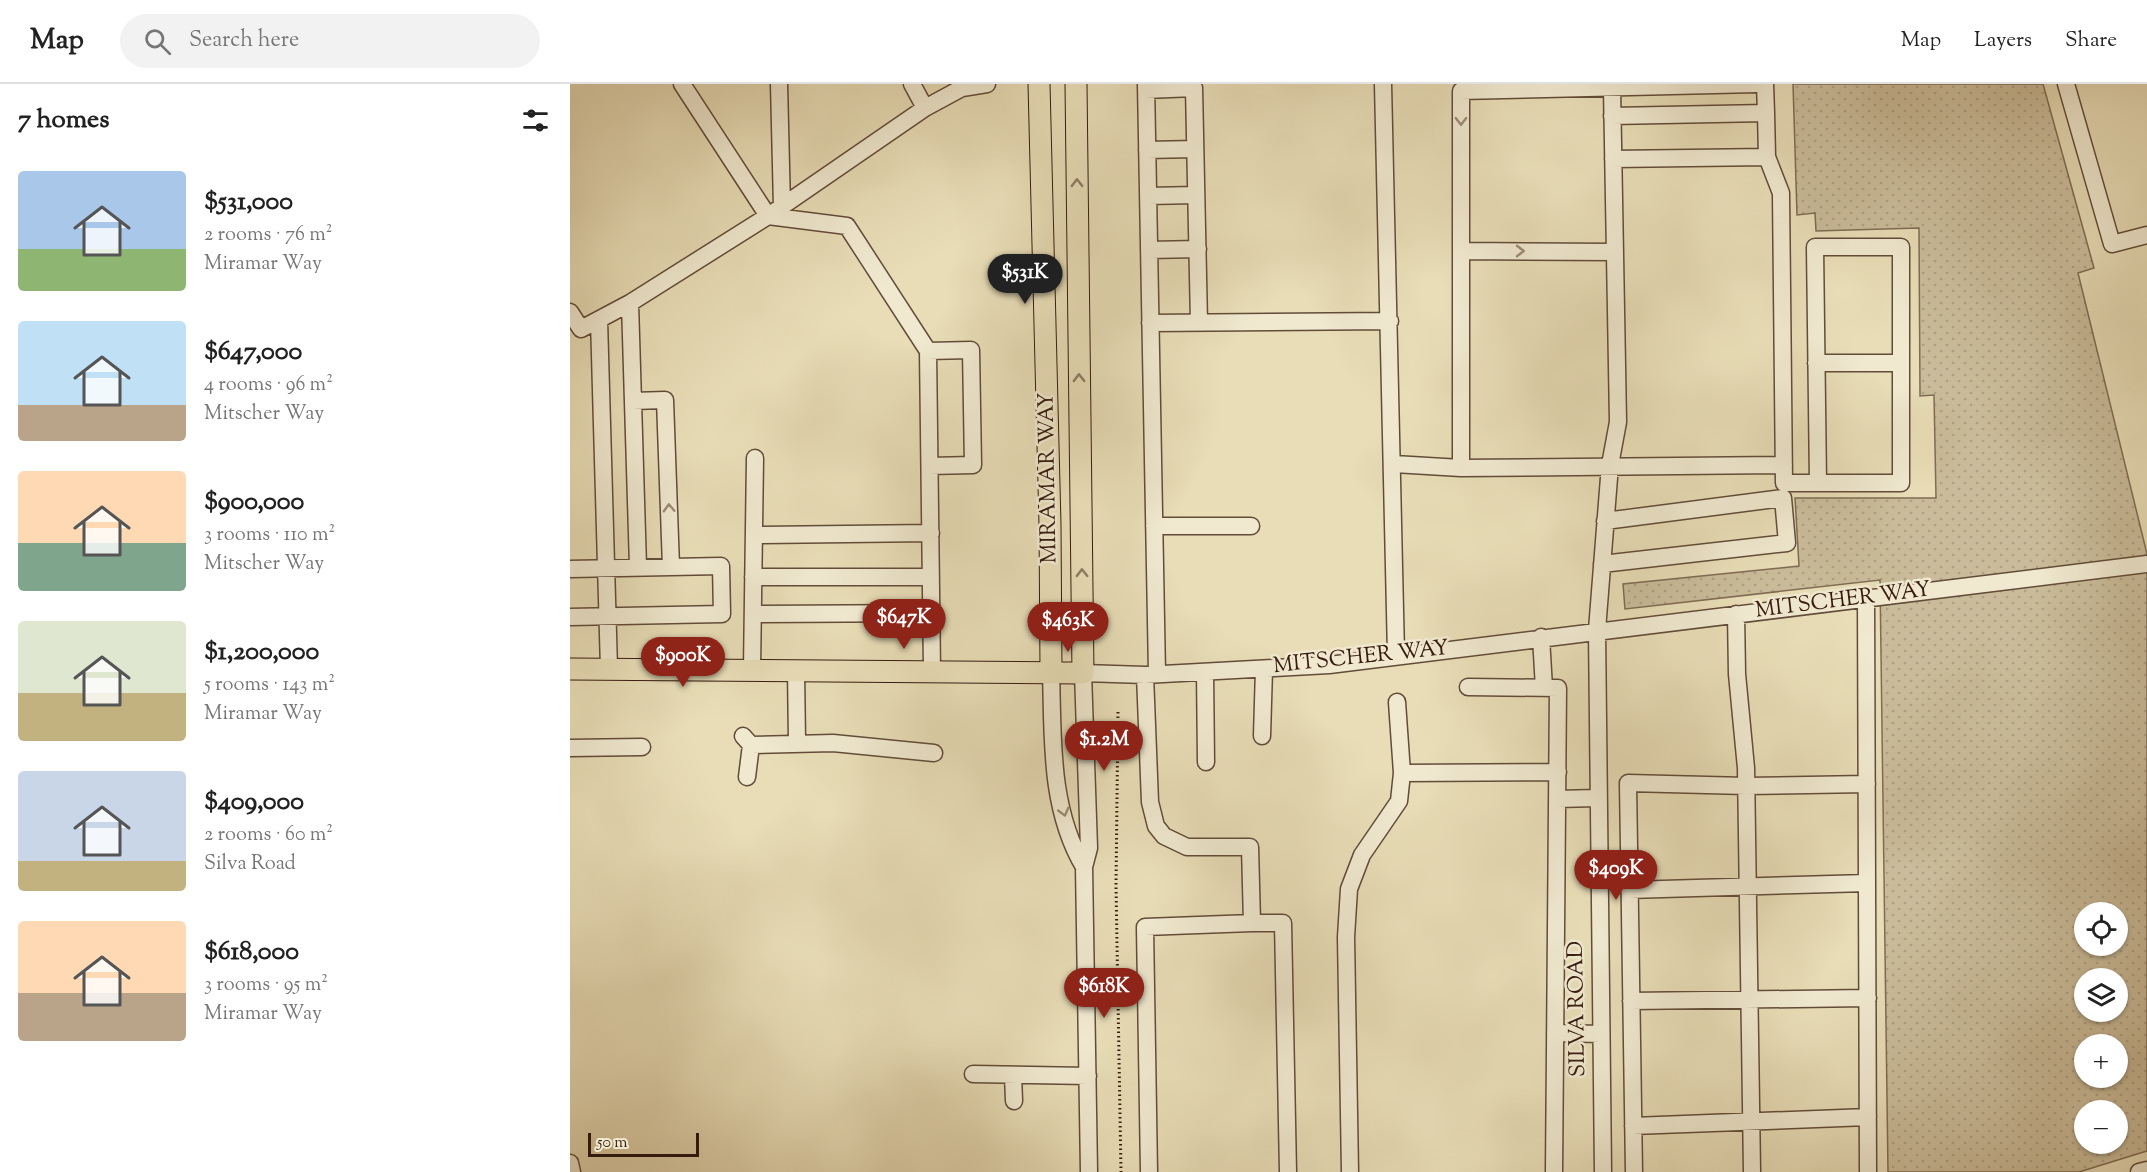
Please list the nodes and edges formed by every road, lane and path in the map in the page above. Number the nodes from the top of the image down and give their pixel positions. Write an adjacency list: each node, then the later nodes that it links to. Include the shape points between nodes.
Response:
1 (682, 84): 23 (street)
2 (779, 84): 23 (street)
3 (912, 84): 14 (street)
4 (987, 84): 14 (street, via 962,88)
5 (1039, 84): 76 (main road, MIRAMAR WAY)
6 (1076, 84): 78 (main road, MIRAMAR WAY, one-way to 6)
7 (1383, 84): 32 (street)
8 (1757, 84): 13 (street)
9 (1766, 84): 15 (street)
10 (2066, 84): 24 (street, via 2112,244)
11 (1594, 86): 13 (street); 27 (street, one-way to 27, via 1461,91)
12 (1146, 87): 17 (street, via 1194,88); 18 (street)
13 (1612, 87): 16 (street, SILVA ROAD)
14 (925, 108): 23 (street)
15 (1766, 113): 16 (street); 19 (street)
16 (1612, 116): 20 (street, SILVA ROAD)
17 (1195, 149): 18 (street); 21 (street)
18 (1147, 150): 22 (street)
19 (1767, 157): 20 (street); 43 (street, via 1781,193)
20 (1613, 159): 28 (street, SILVA ROAD)
21 (1196, 195): 22 (street); 25 (street)
22 (1148, 196): 26 (street)
23 (775, 212): 29 (street); 36 (street, via 847,226)
24 (2147, 235)
25 (1198, 249): 26 (street); 33 (street)
26 (1149, 250): 34 (street)
27 (1461, 251): 28 (street, one-way to 28); 45 (street)
28 (1615, 252): 42 (street, SILVA ROAD, via 1618,422)
29 (630, 303): 31 (street); 39 (street)
30 (570, 312): 35 (street)
31 (598, 320): 35 (street); 57 (street)
32 (1390, 321): 33 (street); 41 (street)
33 (1199, 322): 34 (street)
34 (1150, 323): 49 (street)
35 (575, 333)
36 (928, 351): 44 (street); 44 (street, via 971,350 973,442 973,465)
37 (1816, 363): 38 (street); 38 (street, via 1815,247 1901,247); 46 (street)
38 (1901, 363): 46 (street, via 1900,483)
39 (633, 401): 55 (street); 56 (street, one-way to 39, via 665,400)
40 (755, 458): 52 (street)
41 (1394, 464): 45 (street); 69 (street)
42 (1610, 465): 43 (street); 45 (street); 48 (street, SILVA ROAD)
43 (1784, 465): 47 (street)
44 (930, 466): 51 (street)
45 (1461, 468)
46 (1818, 483): 47 (street)
47 (1783, 491): 48 (street); 53 (street, via 1787,543)
48 (1605, 521): 53 (street, SILVA ROAD)
49 (1154, 526): 50 (street); 79 (street)
50 (1251, 526)
51 (931, 533): 52 (street); 59 (street)
52 (754, 535): 60 (street)
53 (1602, 564): 67 (street, SILVA ROAD)
54 (2147, 564): 61 (street, MITSCHER WAY)
55 (638, 567): 56 (street); 57 (street)
56 (671, 567): 65 (street, via 721,566 722,614)
57 (605, 568): 58 (street); 65 (street)
58 (570, 569)
59 (931, 577): 60 (street); 62 (street)
60 (753, 578): 63 (street)
61 (1866, 597): 64 (street, MITSCHER WAY); 93 (street)
62 (932, 613): 63 (street); 75 (street)
63 (753, 614): 72 (street)
64 (1736, 614): 67 (street, MITSCHER WAY); 94 (street)
65 (607, 616): 66 (street); 71 (street)
66 (570, 617)
67 (1596, 630): 68 (street, MITSCHER WAY); 95 (street, SILVA ROAD)
68 (1541, 637): 69 (street, MITSCHER WAY); 81 (street)
69 (1396, 655): 73 (street, MITSCHER WAY)
70 (570, 669): 71 (main road, MITSCHER WAY)
71 (609, 669): 72 (main road, MITSCHER WAY)
72 (752, 669): 74 (main road, MITSCHER WAY)
73 (1264, 669): 77 (street, MITSCHER WAY); 84 (street)
74 (796, 670): 75 (main road, MITSCHER WAY); 85 (street)
75 (932, 670): 76 (main road, MITSCHER WAY)
76 (1051, 671): 78 (main road, MITSCHER WAY); 97 (street, MIRAMAR WAY, one-way to 97, via 1053,773 1074,849)
77 (1205, 672): 79 (street, MITSCHER WAY); 89 (street)
78 (1083, 673): 79 (street, MITSCHER WAY); 97 (street, MIRAMAR WAY, via 1089,848)
79 (1151, 675): 101 (street, via 1150,801 1156,826 1164,836 1187,847 1250,847)
80 (1468, 687): 81 (street)
81 (1545, 688): 90 (street, via 1558,688)
82 (1397, 702): 91 (street)
83 (1118, 712): 118 (path, via 1116,885)
84 (1262, 736)
85 (797, 742): 88 (street); 92 (street, via 747,740)
86 (642, 747): 87 (street)
87 (570, 748)
88 (934, 753)
89 (1206, 762)
90 (1558, 772): 91 (street); 96 (street)
91 (1402, 773): 121 (street, via 1399,801 1362,855 1349,889 1346,938)
92 (747, 777)
93 (1867, 784): 94 (street); 98 (street)
94 (1746, 786): 99 (street); 100 (street, via 1628,783)
95 (1598, 798): 96 (street); 106 (street, SILVA ROAD)
96 (1557, 799): 105 (street)
97 (1084, 867): 109 (street, MIRAMAR WAY)
98 (1867, 883): 99 (street); 102 (street)
99 (1748, 887): 100 (street); 104 (street)
100 (1629, 890): 103 (street)
101 (1252, 922): 119 (street, via 1145,927); 120 (street, via 1283,923)
102 (1868, 998): 104 (street); 111 (street)
103 (1631, 1001): 104 (street); 113 (street)
104 (1749, 1001): 112 (street)
105 (1555, 1033): 106 (street); 122 (street)
106 (1601, 1034): 123 (street, SILVA ROAD)
107 (973, 1074): 108 (street)
108 (1013, 1075): 109 (street); 110 (street)
109 (1088, 1076): 117 (street, MIRAMAR WAY)
110 (1014, 1101)
111 (1868, 1117): 112 (street); 126 (street)
112 (1751, 1120): 113 (street); 125 (street)
113 (1633, 1126): 124 (street)
114 (570, 1163): 116 (street)
115 (2147, 1170): 127 (street)
116 (572, 1172)
117 (1089, 1172)
118 (1121, 1172)
119 (1149, 1172)
120 (1288, 1172)
121 (1350, 1172)
122 (1554, 1172)
123 (1603, 1172)
124 (1634, 1172)
125 (1752, 1172)
126 (1868, 1172)
127 (2139, 1172)

